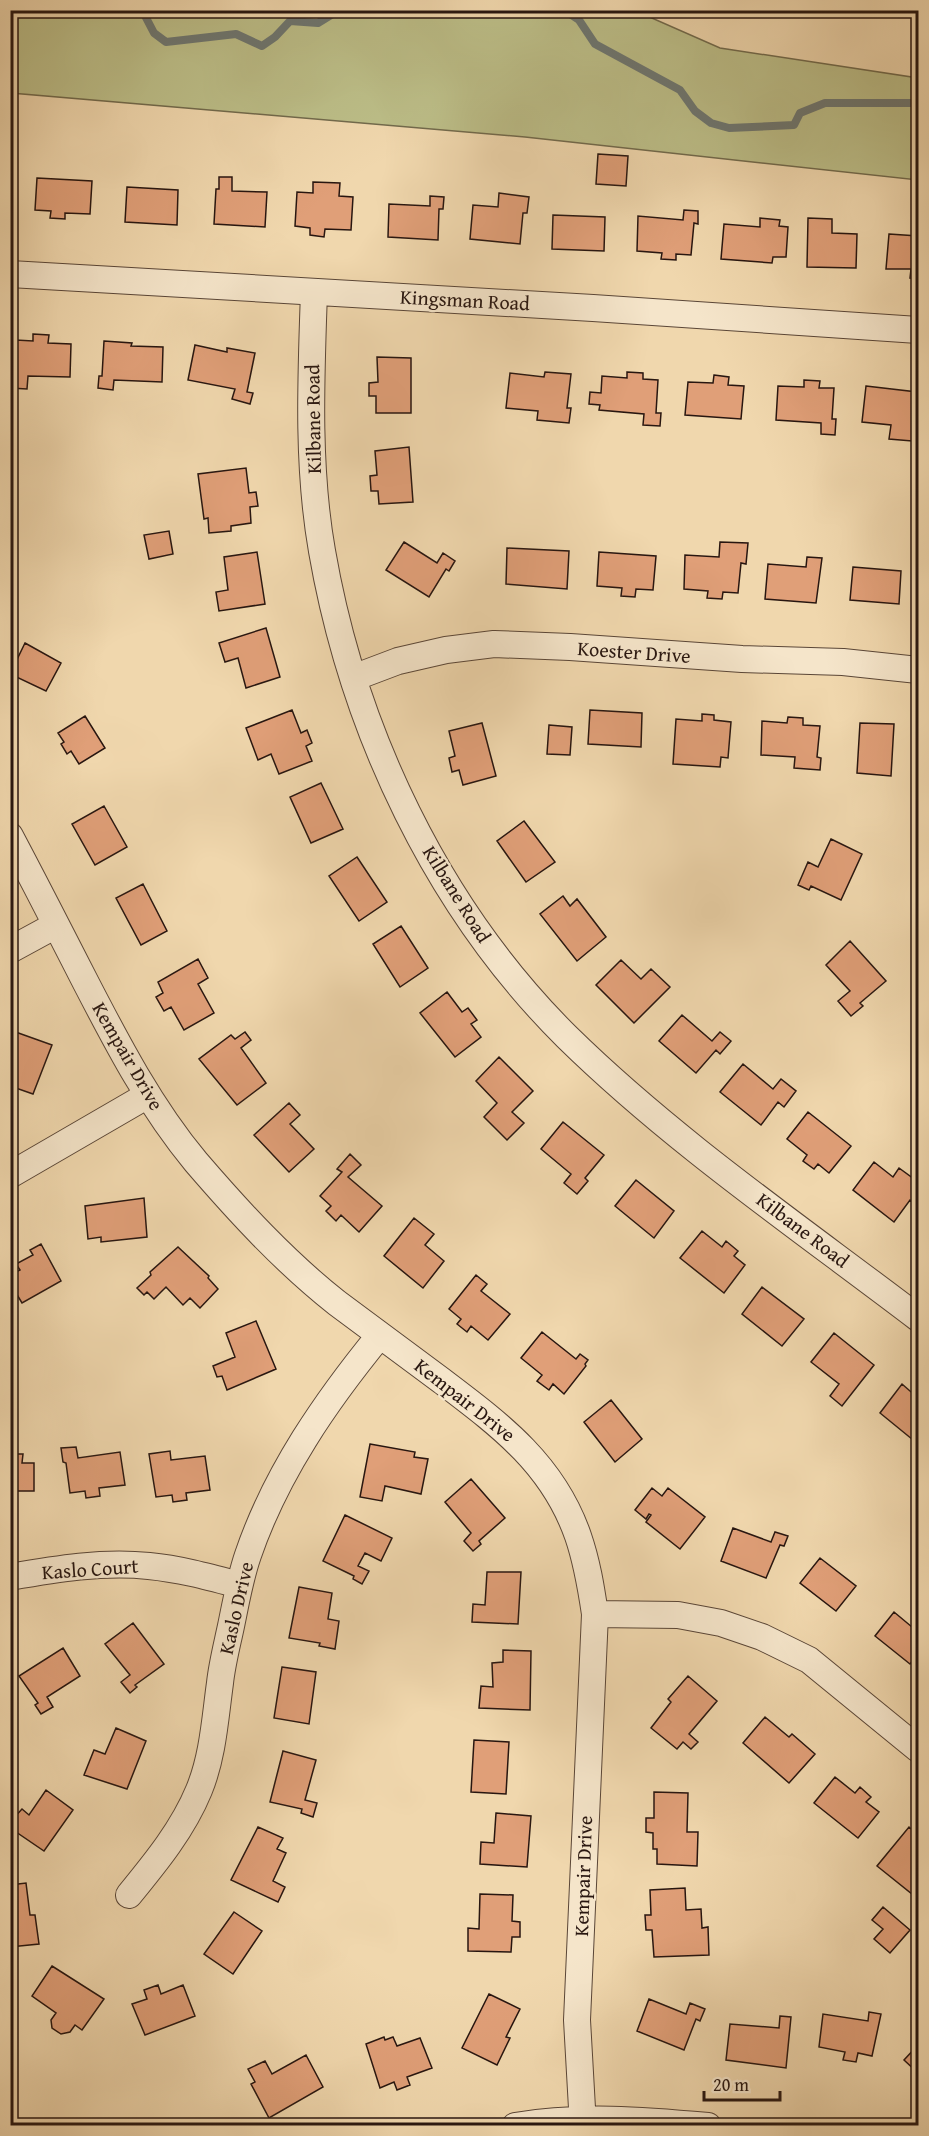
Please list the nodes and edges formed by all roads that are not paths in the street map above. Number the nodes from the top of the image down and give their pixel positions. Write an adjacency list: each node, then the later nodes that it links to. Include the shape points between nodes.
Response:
1 (10, 274): 2 (street, Kingsman Road)
2 (314, 292): 3 (street, Kingsman Road); 5 (street, Kilbane Road, via 311,385 321,550)
3 (918, 330)
4 (918, 670): 5 (street, Koester Drive, via 843,662 494,644 398,661)
5 (353, 678): 11 (street, Kilbane Road, via 381,755 447,885 535,1002 624,1089 687,1142)
6 (10, 836): 7 (street, Kempair Drive)
7 (56, 925): 8 (street); 9 (street, Kempair Drive)
8 (10, 950)
9 (148, 1095): 10 (street); 12 (street, Kempair Drive, via 193,1158 281,1254)
10 (10, 1175)
11 (918, 1318)
12 (380, 1335): 14 (street, Kaslo Drive, via 339,1385 304,1439 273,1496); 15 (street, Kempair Drive, via 492,1419 538,1464 578,1535)
13 (10, 1577): 14 (street, Kaslo Court, via 99,1565 147,1565 194,1572)
14 (239, 1585): 17 (street, Kaslo Drive, via 220,1679 211,1750 199,1789 181,1825)
15 (595, 1614): 16 (street, via 678,1615 762,1636 809,1660); 18 (street, Kempair Drive, via 577,2020)
16 (918, 1749)
17 (129, 1896)
18 (583, 2122): 19 (street); 20 (street, via 644,2120)
19 (516, 2126)
20 (708, 2126)

